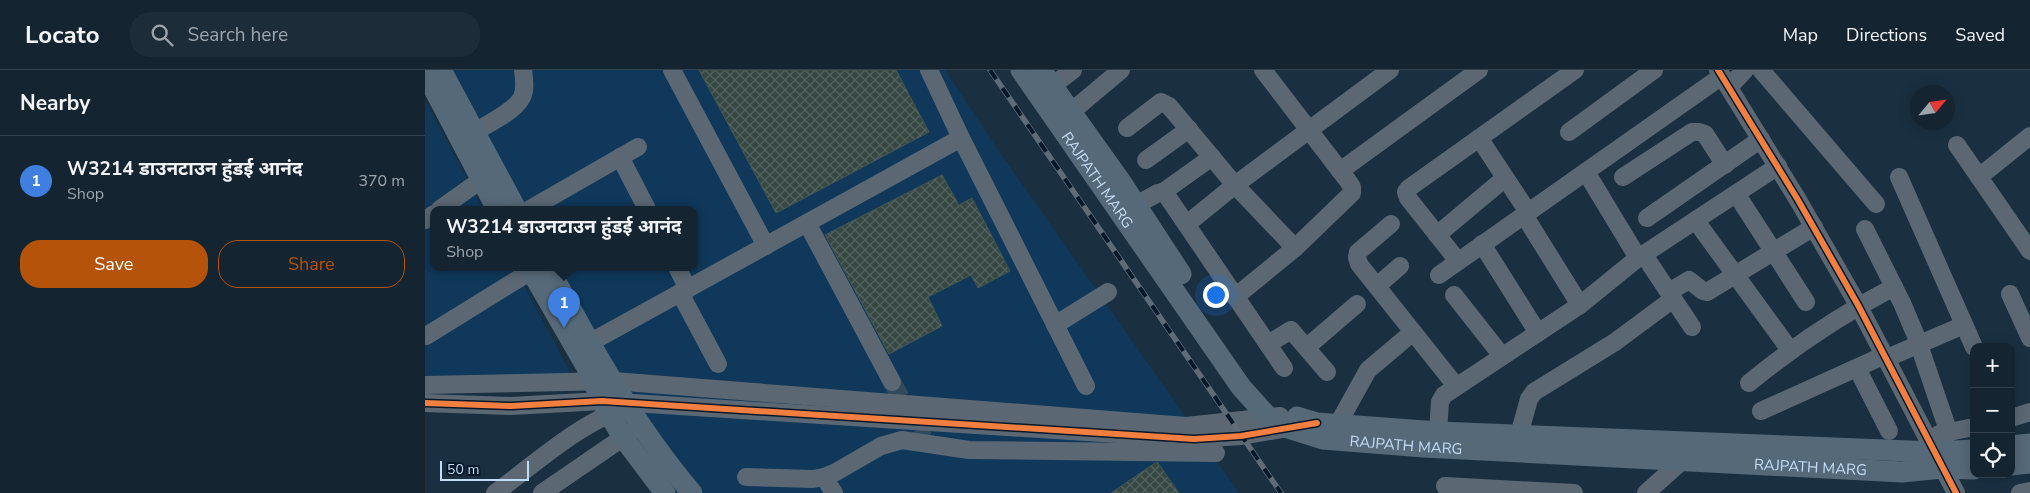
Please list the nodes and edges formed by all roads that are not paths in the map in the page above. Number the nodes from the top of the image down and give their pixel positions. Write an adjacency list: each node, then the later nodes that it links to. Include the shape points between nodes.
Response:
1 (441, 70): 22 (main road)
2 (523, 70): 22 (street, via 522,98 511,110)
3 (672, 70): 62 (street)
4 (929, 70): 24 (street)
5 (1021, 70): 116 (main road, RAJPATH MARG, via 1241,387)
6 (1073, 70): 16 (street)
7 (1121, 70): 18 (street)
8 (1390, 70): 21 (street)
9 (1479, 70): 35 (street)
10 (1575, 70): 25 (street)
11 (1654, 70): 23 (street)
12 (1745, 70): 17 (street)
13 (1761, 70): 45 (street)
14 (425, 72): 41 (main road)
15 (1268, 72): 21 (street)
16 (1047, 78): 18 (main road, RAJPATH MARG)
17 (1723, 78): 27 (street); 36 (street)
18 (1071, 112): 46 (main road, RAJPATH MARG)
19 (1127, 128): 20 (street, via 1161,102 1169,106)
20 (1189, 129): 31 (street); 32 (street)
21 (1309, 130): 35 (street); 42 (street)
22 (475, 132): 49 (main road)
23 (1569, 132)
24 (961, 138): 55 (street); 87 (street)
25 (1479, 138): 40 (street); 60 (street, via 1406,192)
26 (2029, 138): 39 (street)
27 (1761, 140): 33 (street); 34 (street)
28 (1957, 145): 39 (street)
29 (639, 147): 30 (street)
30 (621, 157): 50 (street); 51 (street)
31 (1212, 157): 42 (street); 43 (street)
32 (1146, 160)
33 (1725, 165): 37 (street, via 1705,134 1692,132); 53 (street)
34 (1778, 166): 44 (street); 58 (street)
35 (1340, 171): 63 (street, via 1352,187 1352,193)
36 (1586, 172): 52 (street); 66 (street)
37 (1623, 177)
38 (1899, 177): 88 (street)
39 (1979, 177): 64 (street)
40 (1505, 178): 52 (street); 60 (street)
41 (481, 180): 47 (street); 48 (main road)
42 (1235, 185): 56 (street); 63 (street)
43 (1163, 192): 46 (street); 56 (street)
44 (1737, 195): 54 (street); 65 (street)
45 (1876, 204)
46 (1136, 205): 118 (main road, RAJPATH MARG, via 1248,376)
47 (444, 206)
48 (495, 206)
49 (514, 206)
50 (535, 206)
51 (646, 206)
52 (1526, 214): 61 (street); 85 (street)
53 (1647, 218)
54 (1696, 221): 66 (street); 74 (street)
55 (807, 223): 62 (street); 107 (street)
56 (1187, 224): 82 (street)
57 (1391, 224): 75 (street, via 1358,252 1359,264)
58 (1814, 227): 65 (street); 86 (street)
59 (1865, 228): 76 (street)
60 (1437, 235): 67 (street)
61 (1482, 244): 67 (street); 91 (street)
62 (766, 246): 77 (street)
63 (1295, 248): 82 (street)
64 (2030, 251)
65 (1774, 252): 74 (street); 83 (street)
66 (1641, 256): 81 (street); 85 (street)
67 (1458, 261): 73 (street)
68 (1400, 266): 75 (street)
69 (531, 271): 92 (street)
70 (538, 271): 94 (main road)
71 (538, 271): 106 (main road)
72 (678, 271): 77 (street)
73 (1439, 274)
74 (1737, 275): 81 (street, via 1707,292 1689,280); 99 (street)
75 (1377, 286): 90 (street)
76 (1894, 287): 86 (street); 97 (street)
77 (684, 291): 94 (street); 102 (street)
78 (1108, 292): 87 (street)
79 (2010, 294): 93 (street)
80 (1454, 295): 100 (street)
81 (1671, 295): 89 (street); 125 (street, via 1615,342 1534,392 1529,398)
82 (1235, 296): 96 (street)
83 (1806, 302)
84 (1357, 304): 98 (street)
85 (1580, 305): 91 (street)
86 (1858, 305): 99 (street); 101 (street)
87 (1055, 325): 110 (street)
88 (1964, 325): 95 (street); 97 (street)
89 (1692, 327)
90 (1413, 332): 111 (street); 119 (street, via 1368,370)
91 (1538, 333): 100 (street)
92 (425, 336)
93 (2030, 338)
94 (591, 342): 106 (main road)
95 (1972, 343)
96 (1268, 344): 98 (street, via 1291,330); 103 (street)
97 (1919, 344): 101 (street); 124 (street)
98 (1307, 347): 105 (street)
99 (1790, 350): 108 (street)
100 (1503, 356): 111 (street)
101 (1886, 356): 104 (street); 130 (street)
102 (718, 364)
103 (1284, 368)
104 (1857, 368): 114 (street); 122 (street)
105 (1327, 372)
106 (603, 381): 109 (street); 113 (main road); 116 (street, via 1186,426)
107 (892, 382)
108 (1749, 383)
109 (425, 385)
110 (1086, 386)
111 (1456, 386): 123 (street, via 1440,402)
112 (425, 403): 113 (street)
113 (617, 406): 118 (street, via 1194,439 1241,436); 120 (main road); 126 (main road); 141 (street)
114 (1761, 411)
115 (2030, 412): 117 (street)
116 (1269, 417): 118 (main road, RAJPATH MARG)
117 (2015, 417)
118 (1289, 422): 119 (main road, RAJPATH MARG); 132 (main road, RAJPATH MARG, via 1323,438)
119 (1338, 424): 123 (main road, RAJPATH MARG)
120 (641, 426): 126 (street); 144 (main road)
121 (1970, 428): 124 (street)
122 (1889, 431)
123 (1438, 432): 125 (main road, RAJPATH MARG)
124 (1949, 433): 130 (street)
125 (1519, 435): 130 (main road, RAJPATH MARG)
126 (622, 436): 142 (street); 143 (main road)
127 (2030, 444): 128 (main road)
128 (2015, 446)
129 (1970, 450): 130 (main road, RAJPATH MARG)
130 (1934, 452): 132 (main road, RAJPATH MARG, via 1902,472); 135 (main road, RAJPATH MARG); 139 (street)
131 (1217, 453): 137 (street, via 969,450 902,440 881,446)
132 (1683, 460): 147 (street)
133 (2030, 463): 134 (main road)
134 (2015, 465)
135 (1970, 467)
136 (746, 477): 137 (street)
137 (824, 478): 145 (street)
138 (1445, 486): 146 (street)
139 (1951, 491)
140 (2030, 491): 148 (street)
141 (495, 493)
142 (542, 493)
143 (665, 493)
144 (692, 493)
145 (834, 493)
146 (1574, 493)
147 (1646, 493)
148 (2020, 493)

